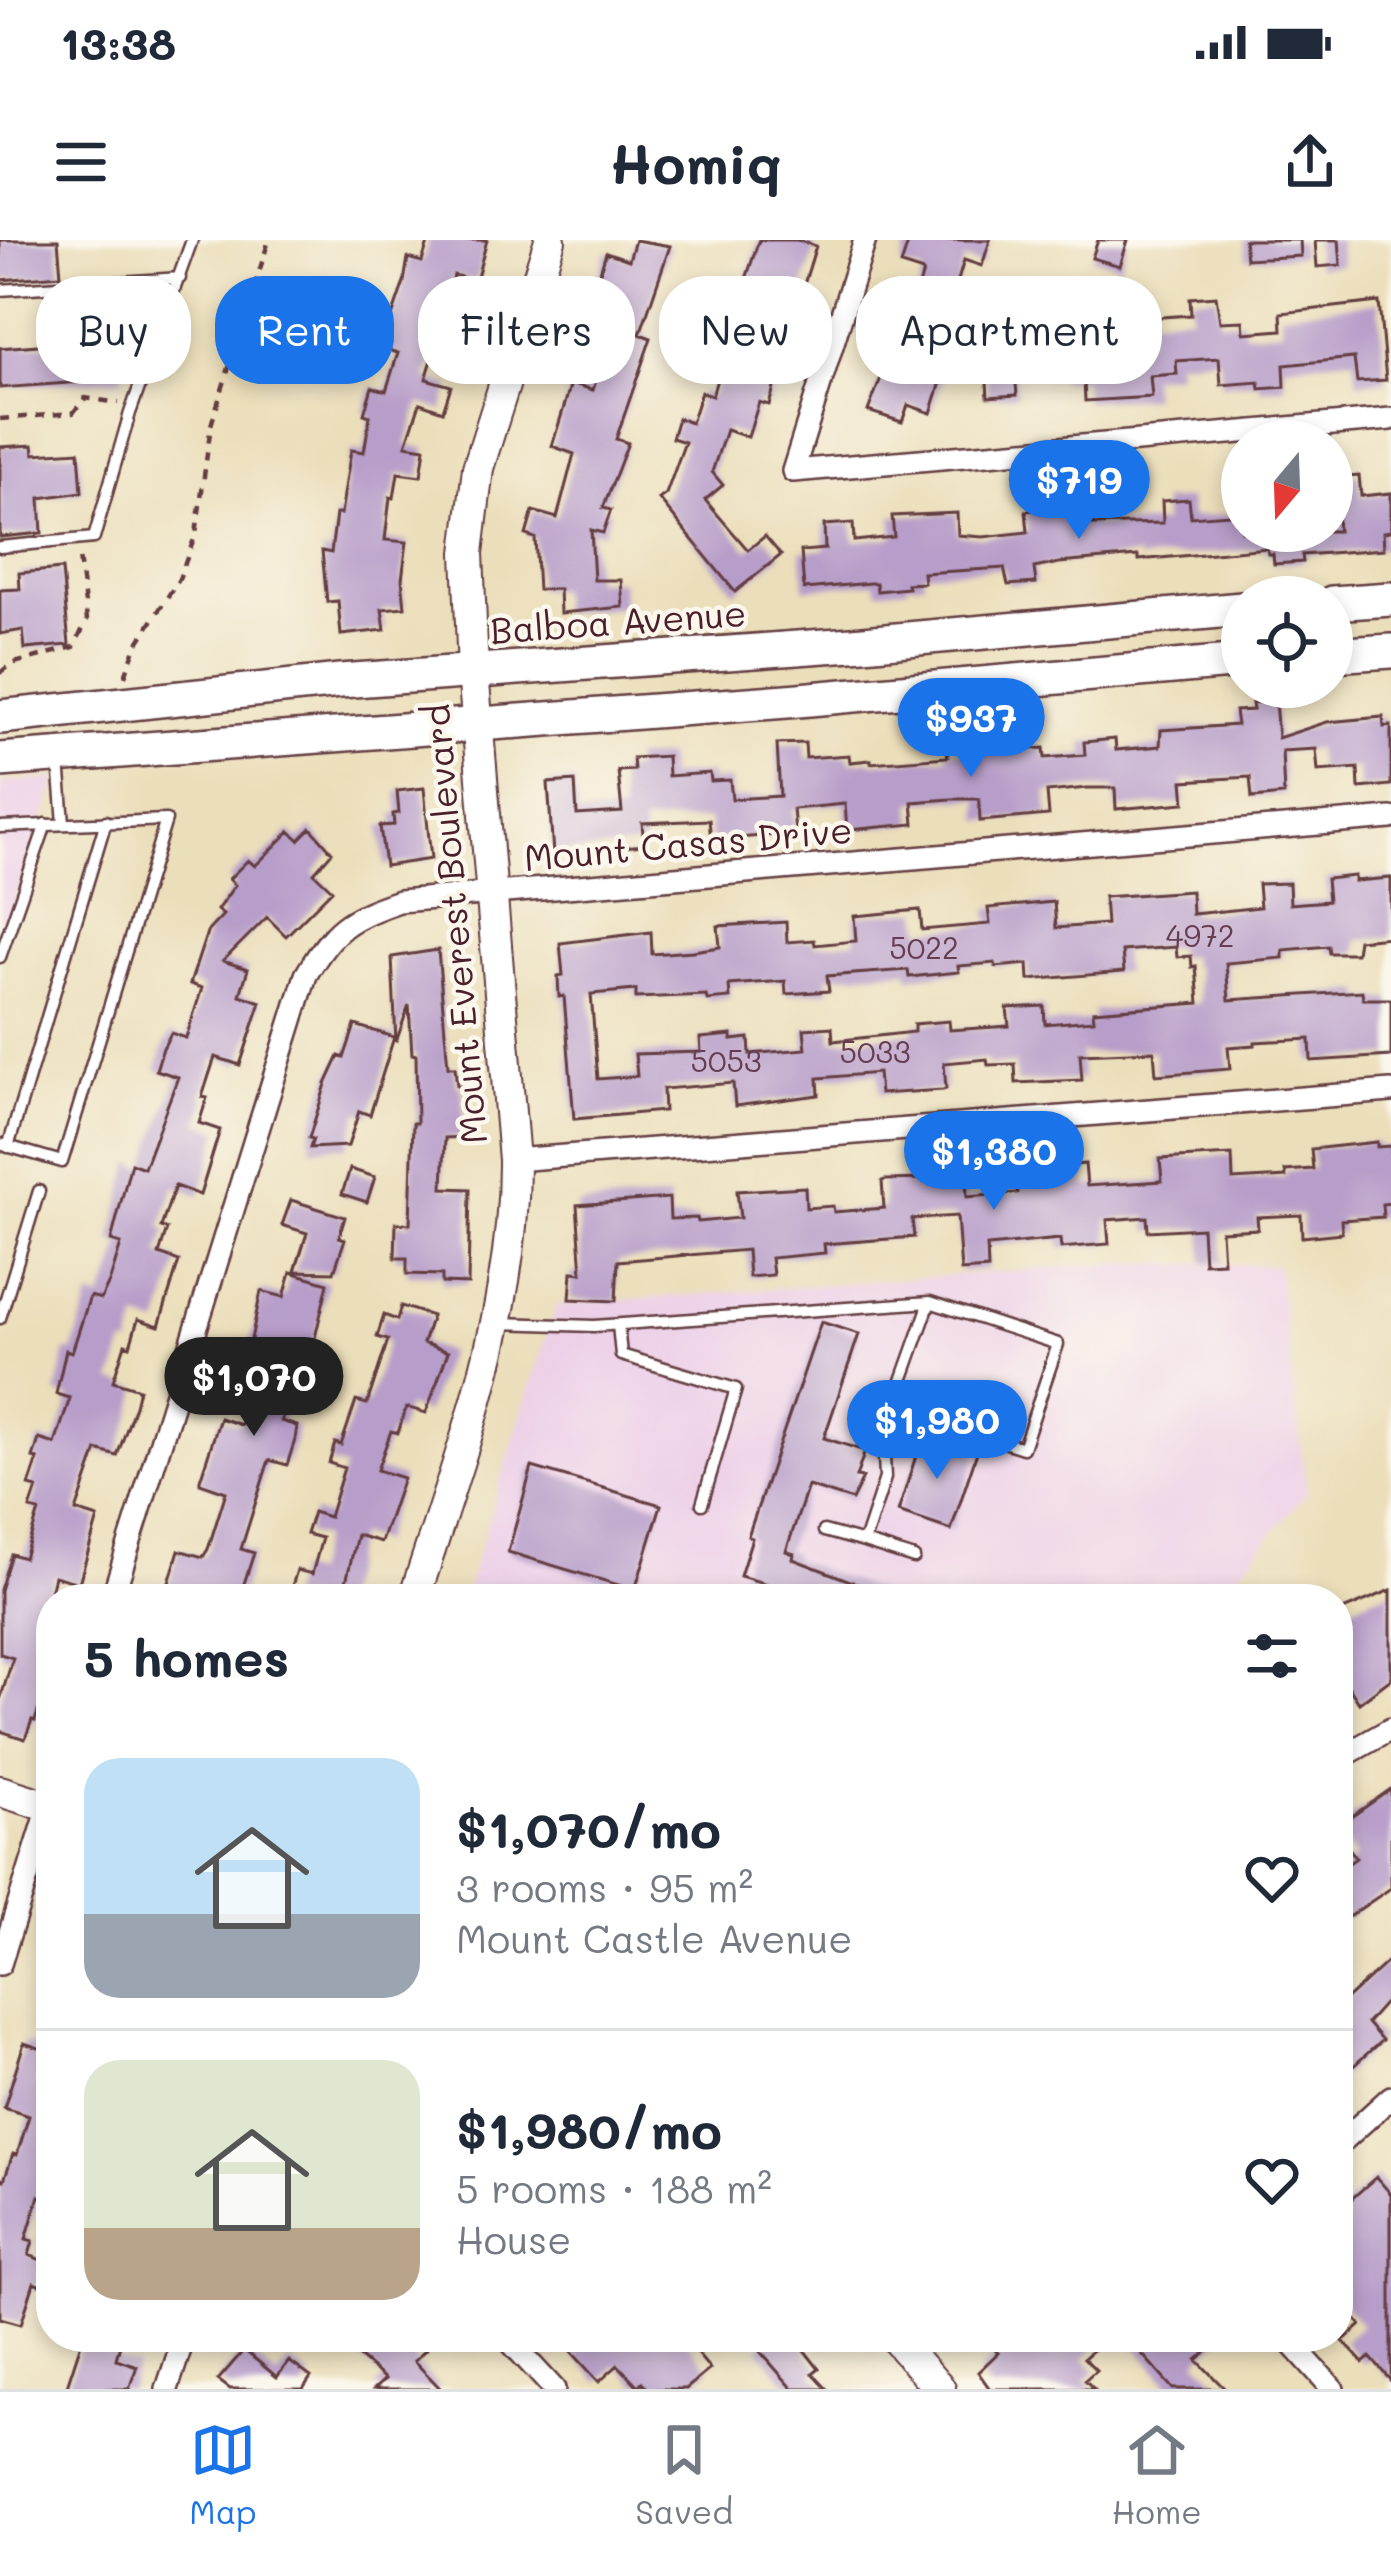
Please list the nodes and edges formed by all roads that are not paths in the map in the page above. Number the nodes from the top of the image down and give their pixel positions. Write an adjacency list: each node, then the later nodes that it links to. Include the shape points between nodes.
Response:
1 (192, 240): 4 (lane)
2 (550, 240): 16 (street, Mount Everest Boulevard, via 478,468 468,553)
3 (865, 240): 8 (street, via 793,471)
4 (181, 276)
5 (36, 288): 6 (lane)
6 (0, 290)
7 (141, 384): 9 (lane, via 94,538)
8 (1391, 419)
9 (0, 547)
10 (1391, 599): 11 (main road)
11 (1353, 602)
12 (1221, 611): 16 (main road, Balboa Avenue)
13 (1391, 651): 14 (main road)
14 (1353, 654)
15 (1221, 663): 18 (main road)
16 (473, 671): 17 (main road, Balboa Avenue); 18 (street, Mount Everest Boulevard)
17 (0, 717)
18 (477, 722): 19 (main road); 26 (street, Mount Everest Boulevard)
19 (59, 756): 20 (main road); 23 (lane)
20 (0, 760)
21 (1391, 818): 26 (street, Mount Casas Drive)
22 (106, 821): 23 (lane); 29 (lane); 29 (lane, via 166,820 62,1162)
23 (64, 823): 24 (lane)
24 (46, 824): 25 (lane); 27 (lane)
25 (0, 827)
26 (494, 893): 30 (street, Mount Everest Boulevard); 41 (street, Mount Casas Drive, via 399,901 354,916 326,940 306,975)
27 (0, 956)
28 (1391, 1091): 30 (street)
29 (4, 1145)
30 (514, 1160): 34 (street, Mount Everest Boulevard)
31 (39, 1191): 33 (lane)
32 (930, 1301): 35 (lane); 36 (lane); 36 (lane, via 1058,1344 1023,1448)
33 (0, 1318)
34 (497, 1322): 35 (lane); 42 (street, Mount Everest Boulevard)
35 (618, 1325): 37 (lane, via 621,1355 736,1389)
36 (893, 1407): 39 (lane, via 883,1434 885,1478)
37 (702, 1504)
38 (824, 1531): 39 (lane)
39 (864, 1542): 40 (lane)
40 (914, 1558)
41 (117, 1584)
42 (419, 1584)
43 (1391, 1729): 44 (street)
44 (1353, 1751)
45 (0, 1791): 46 (street)
46 (36, 1801)
47 (36, 1850): 48 (street)
48 (0, 1964)
49 (1391, 2097): 50 (street)
50 (1353, 2131)
51 (179, 2352): 55 (street)
52 (520, 2352): 56 (street)
53 (907, 2352): 57 (street)
54 (1300, 2352): 58 (street)
55 (167, 2389)
56 (554, 2389)
57 (940, 2389)
58 (1333, 2389)

